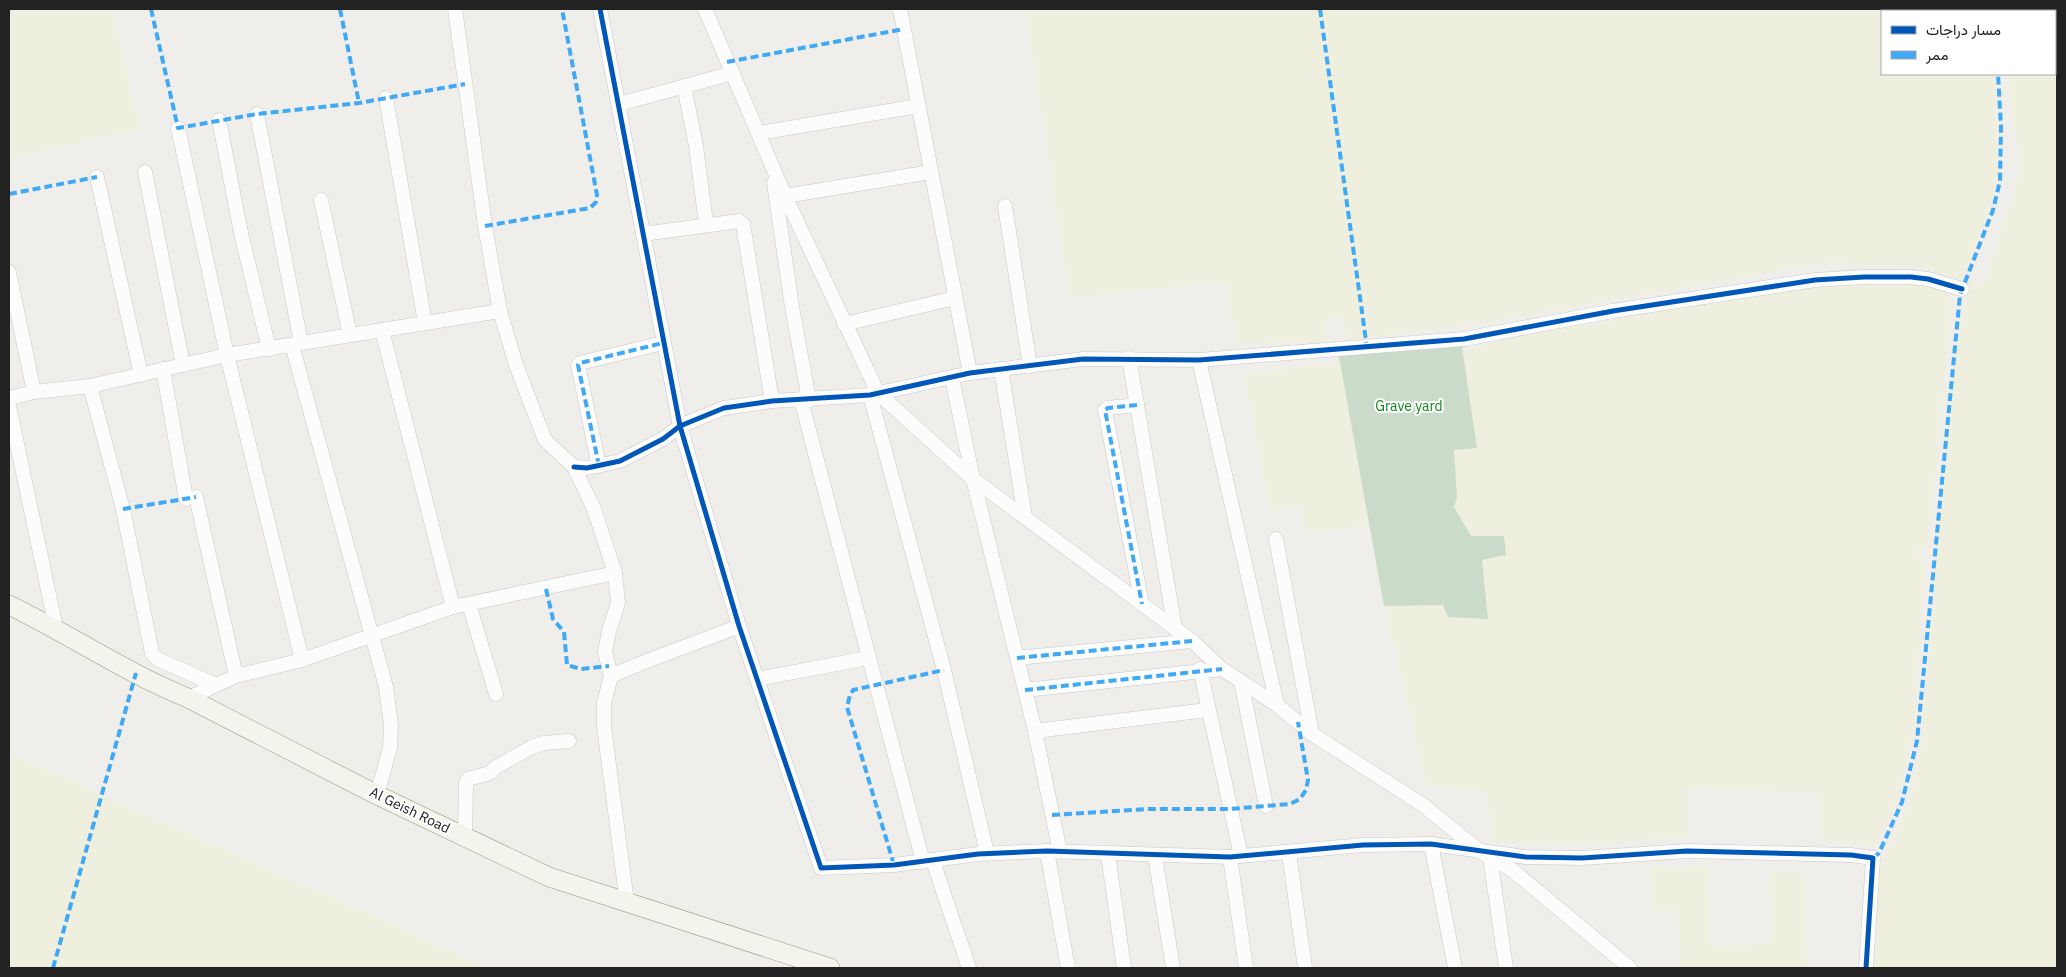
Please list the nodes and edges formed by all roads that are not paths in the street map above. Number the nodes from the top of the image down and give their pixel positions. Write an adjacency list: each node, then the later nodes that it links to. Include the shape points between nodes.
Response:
1 (455, 9): 26 (street)
2 (600, 9): 8 (street)
3 (705, 9): 5 (street)
4 (900, 9): 9 (street)
5 (733, 73): 6 (street); 13 (street)
6 (684, 86): 8 (street); 21 (street)
7 (386, 98): 27 (street)
8 (619, 104): 22 (street)
9 (918, 106): 13 (street); 16 (street)
10 (257, 114): 32 (street)
11 (218, 120): 33 (street)
12 (178, 128): 34 (street)
13 (759, 133): 14 (street)
14 (772, 166): 18 (street); 48 (street)
15 (145, 172): 37 (street)
16 (932, 172): 18 (street); 25 (street)
17 (97, 177): 42 (street)
18 (785, 196): 28 (street)
19 (321, 200): 30 (street)
20 (1005, 206): 38 (street)
21 (706, 224): 22 (street); 49 (street, via 740,221 743,224)
22 (643, 234): 31 (street)
23 (9, 272): 45 (street)
24 (1962, 289): 36 (street, via 1911,277 1815,280 1613,311 1464,339)
25 (955, 298): 28 (street); 41 (street)
26 (500, 310): 27 (street); 54 (street, via 516,365 545,440)
27 (425, 323): 29 (street)
28 (844, 324): 46 (street)
29 (382, 330): 30 (street); 62 (street)
30 (350, 335): 32 (street)
31 (663, 343): 52 (street); 53 (street, via 578,365)
32 (297, 344): 33 (street); 66 (street)
33 (269, 349): 34 (street)
34 (227, 355): 37 (street); 70 (street)
35 (1129, 358): 36 (street); 38 (street, via 1083,359); 50 (street)
36 (1199, 360): 81 (street)
37 (183, 365): 39 (street)
38 (1030, 366): 40 (street)
39 (163, 369): 42 (street); 73 (street, via 191,498)
40 (1001, 369): 41 (street); 56 (street)
41 (970, 373): 43 (street)
42 (141, 375): 44 (street)
43 (952, 378): 46 (street); 55 (street)
44 (90, 386): 45 (street); 77 (street, via 123,509 152,653 158,660)
45 (34, 392): 47 (street)
46 (874, 394): 48 (street); 55 (street); 91 (street)
47 (9, 398)
48 (805, 400): 49 (street); 68 (street)
49 (772, 401): 52 (street, via 724,408)
50 (1138, 405): 60 (street, via 1105,410); 65 (street)
51 (9, 406): 64 (street)
52 (680, 426): 53 (street, via 620,461); 63 (street)
53 (599, 466): 54 (street)
54 (574, 467): 58 (street, via 594,509)
55 (973, 479): 56 (street); 69 (street)
56 (1026, 517): 60 (street)
57 (1276, 539): 84 (street)
58 (615, 573): 59 (street); 74 (street, via 618,602 605,652)
59 (469, 604): 62 (street); 79 (street)
60 (1142, 604): 65 (street)
61 (9, 605): 64 (main road, Al Geish Road)
62 (453, 608): 66 (street)
63 (740, 626): 74 (street); 75 (street)
64 (56, 628): 80 (main road, Al Geish Road, via 166,690)
65 (1175, 629): 67 (street)
66 (372, 634): 70 (street); 86 (street, via 386,687 391,725 390,748)
67 (1192, 641): 69 (street); 71 (street)
68 (868, 658): 75 (street); 97 (street)
69 (1017, 658): 78 (street)
70 (302, 660): 73 (street)
71 (1222, 668): 72 (street); 76 (street)
72 (1200, 669): 78 (street); 82 (street)
73 (236, 676): 77 (street)
74 (611, 676): 98 (street, via 604,704 604,727)
75 (758, 679): 97 (street, via 820,868)
76 (1241, 681): 81 (street); 87 (street)
77 (216, 685): 80 (street)
78 (1025, 690): 83 (street)
79 (496, 694)
80 (188, 698): 86 (main road, Al Geish Road)
81 (1277, 705): 84 (street)
82 (1208, 710): 83 (street); 96 (street)
83 (1035, 731): 90 (street)
84 (1312, 734): 94 (street, via 1423,805)
85 (569, 741): 88 (street, via 544,743 490,773 468,779)
86 (377, 795): 88 (main road, Al Geish Road)
87 (1266, 806)
88 (465, 838): 98 (main road, Al Geish Road, via 549,877)
89 (1431, 844): 92 (street, via 1363,845); 94 (street); 106 (street)
90 (1054, 851): 91 (street); 93 (street); 101 (street)
91 (987, 853): 97 (street)
92 (1288, 853): 96 (street); 105 (street)
93 (1108, 854): 95 (street); 102 (street)
94 (1486, 855): 107 (street); 108 (street, via 1511,869); 109 (street, via 1582,858 1687,850 1873,858)
95 (1155, 856): 96 (street); 103 (street)
96 (1236, 857): 104 (street)
97 (928, 861): 100 (street)
98 (627, 902): 99 (main road, Al Geish Road)
99 (830, 968)
100 (969, 968)
101 (1068, 968)
102 (1124, 968)
103 (1174, 968)
104 (1246, 968)
105 (1305, 968)
106 (1455, 968)
107 (1506, 968)
108 (1630, 968)
109 (1866, 968)

